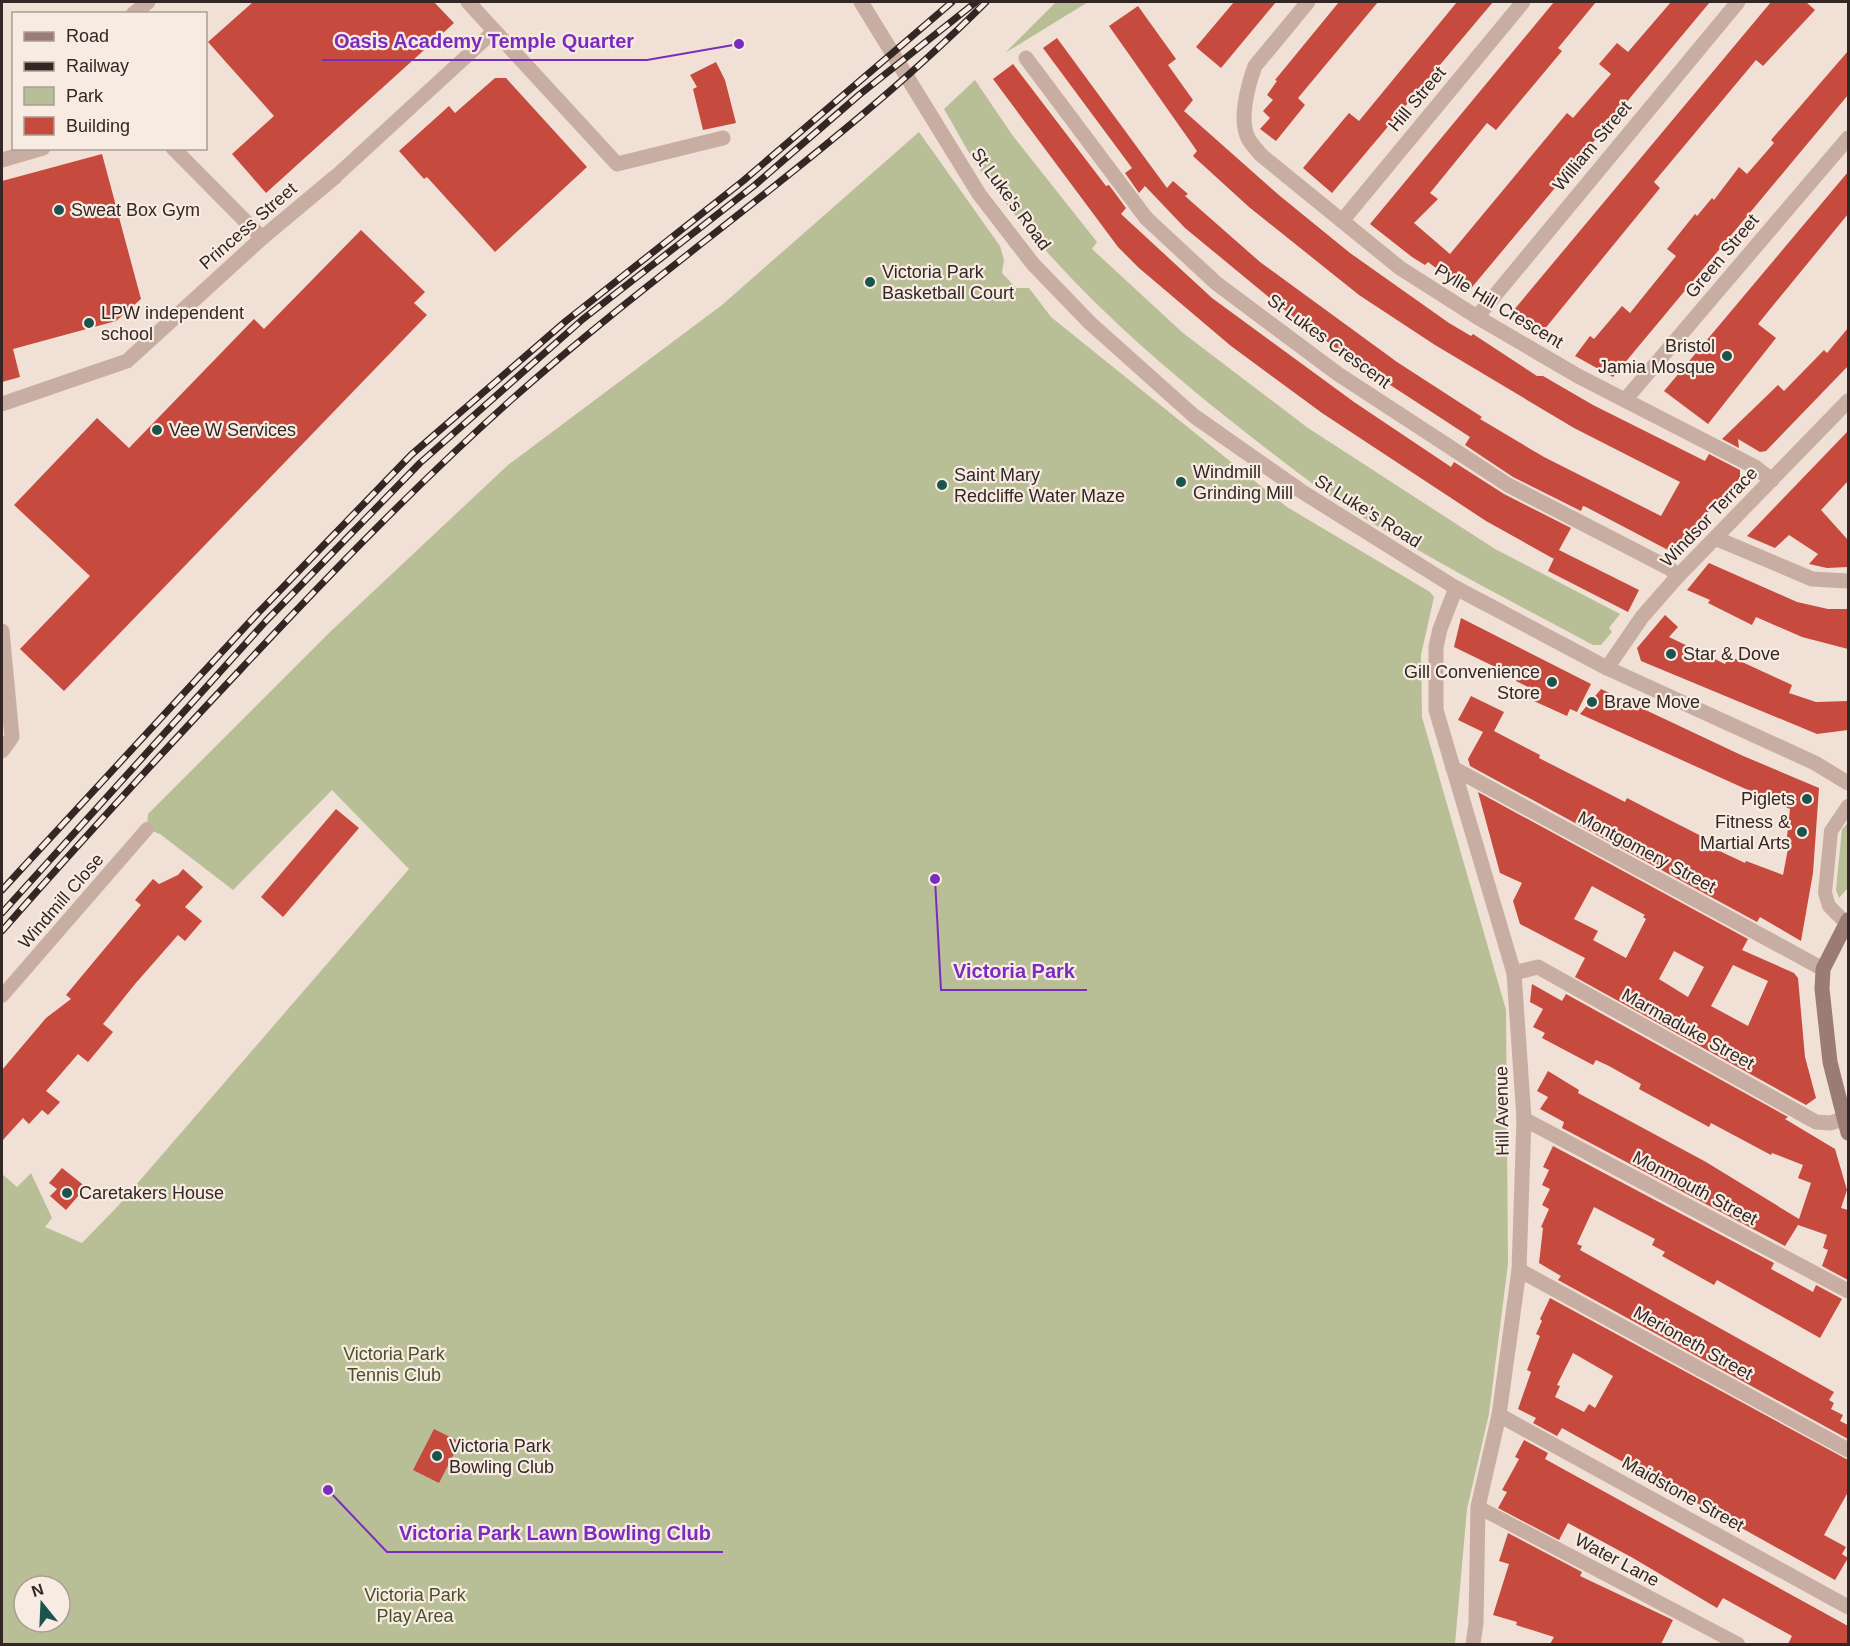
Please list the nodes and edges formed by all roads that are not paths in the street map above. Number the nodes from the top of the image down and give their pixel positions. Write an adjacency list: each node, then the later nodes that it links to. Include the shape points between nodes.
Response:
1 (148, 2): 7 (street)
2 (468, 2): 8 (street)
3 (861, 2): 26 (street, St Luke's Road, via 979,194 1033,264 1090,323 1194,416 1301,491)
4 (1308, 2): 16 (street, Pylle Hill Crescent, via 1255,66 1245,119 1248,139 1262,156)
5 (1523, 2): 16 (street, Hill Street)
6 (1738, 2): 18 (street, William Street)
7 (136, 12)
8 (494, 31): 10 (street, via 617,164); 15 (lane, Princess Street)
9 (1026, 57): 24 (street, St Lukes Crescent, via 1146,218 1216,283 1338,374 1508,485 1670,568)
10 (723, 138)
11 (1848, 138): 19 (street, Green Street)
12 (36, 150): 14 (street)
13 (175, 150): 17 (street)
14 (2, 160)
15 (335, 177): 17 (street, Princess Street)
16 (1342, 221): 18 (street, Pylle Hill Crescent, via 1400,268)
17 (262, 238): 21 (street, Princess Street, via 127,361)
18 (1477, 316): 19 (street, Pylle Hill Crescent)
19 (1625, 400): 22 (street, Pylle Hill Crescent, via 1755,467)
20 (1848, 401): 22 (street, Windsor Terrace)
21 (2, 404)
22 (1772, 480): 23 (street, Windsor Terrace)
23 (1715, 538): 24 (street, Windsor Terrace); 25 (street, via 1812,579)
24 (1677, 576): 28 (street, Windsor Terrace)
25 (1848, 580)
26 (1456, 588): 28 (street, St Luke's Road); 30 (street, Hill Avenue, via 1440,629 1434,684 1436,710)
27 (2, 631): 29 (street, via 12,737)
28 (1606, 668): 31 (street, St Luke's Road, via 1815,763)
29 (2, 751)
30 (1453, 768): 35 (street, Montgomery Street); 36 (street, Hill Avenue)
31 (1848, 783)
32 (1848, 806): 34 (lane, via 1831,831 1825,893 1829,906)
33 (147, 829): 37 (lane, Windmill Close)
34 (1847, 921): 35 (street)
35 (1823, 969): 39 (street, via 1830,1062)
36 (1514, 973): 38 (street, Hill Avenue); 39 (street, Marmaduke Street, via 1538,967 1816,1122)
37 (2, 996)
38 (1524, 1119): 40 (street, Hill Avenue); 41 (street, Monmouth Street)
39 (1846, 1126)
40 (1520, 1270): 42 (street, Hill Avenue); 43 (street, Merioneth Street)
41 (1848, 1291)
42 (1499, 1415): 44 (street, Hill Avenue); 45 (street, Maidstone Street)
43 (1848, 1450)
44 (1478, 1507): 46 (street, Hill Avenue); 47 (lane, Water Lane)
45 (1848, 1607)
46 (1473, 1644)
47 (1738, 1644)

